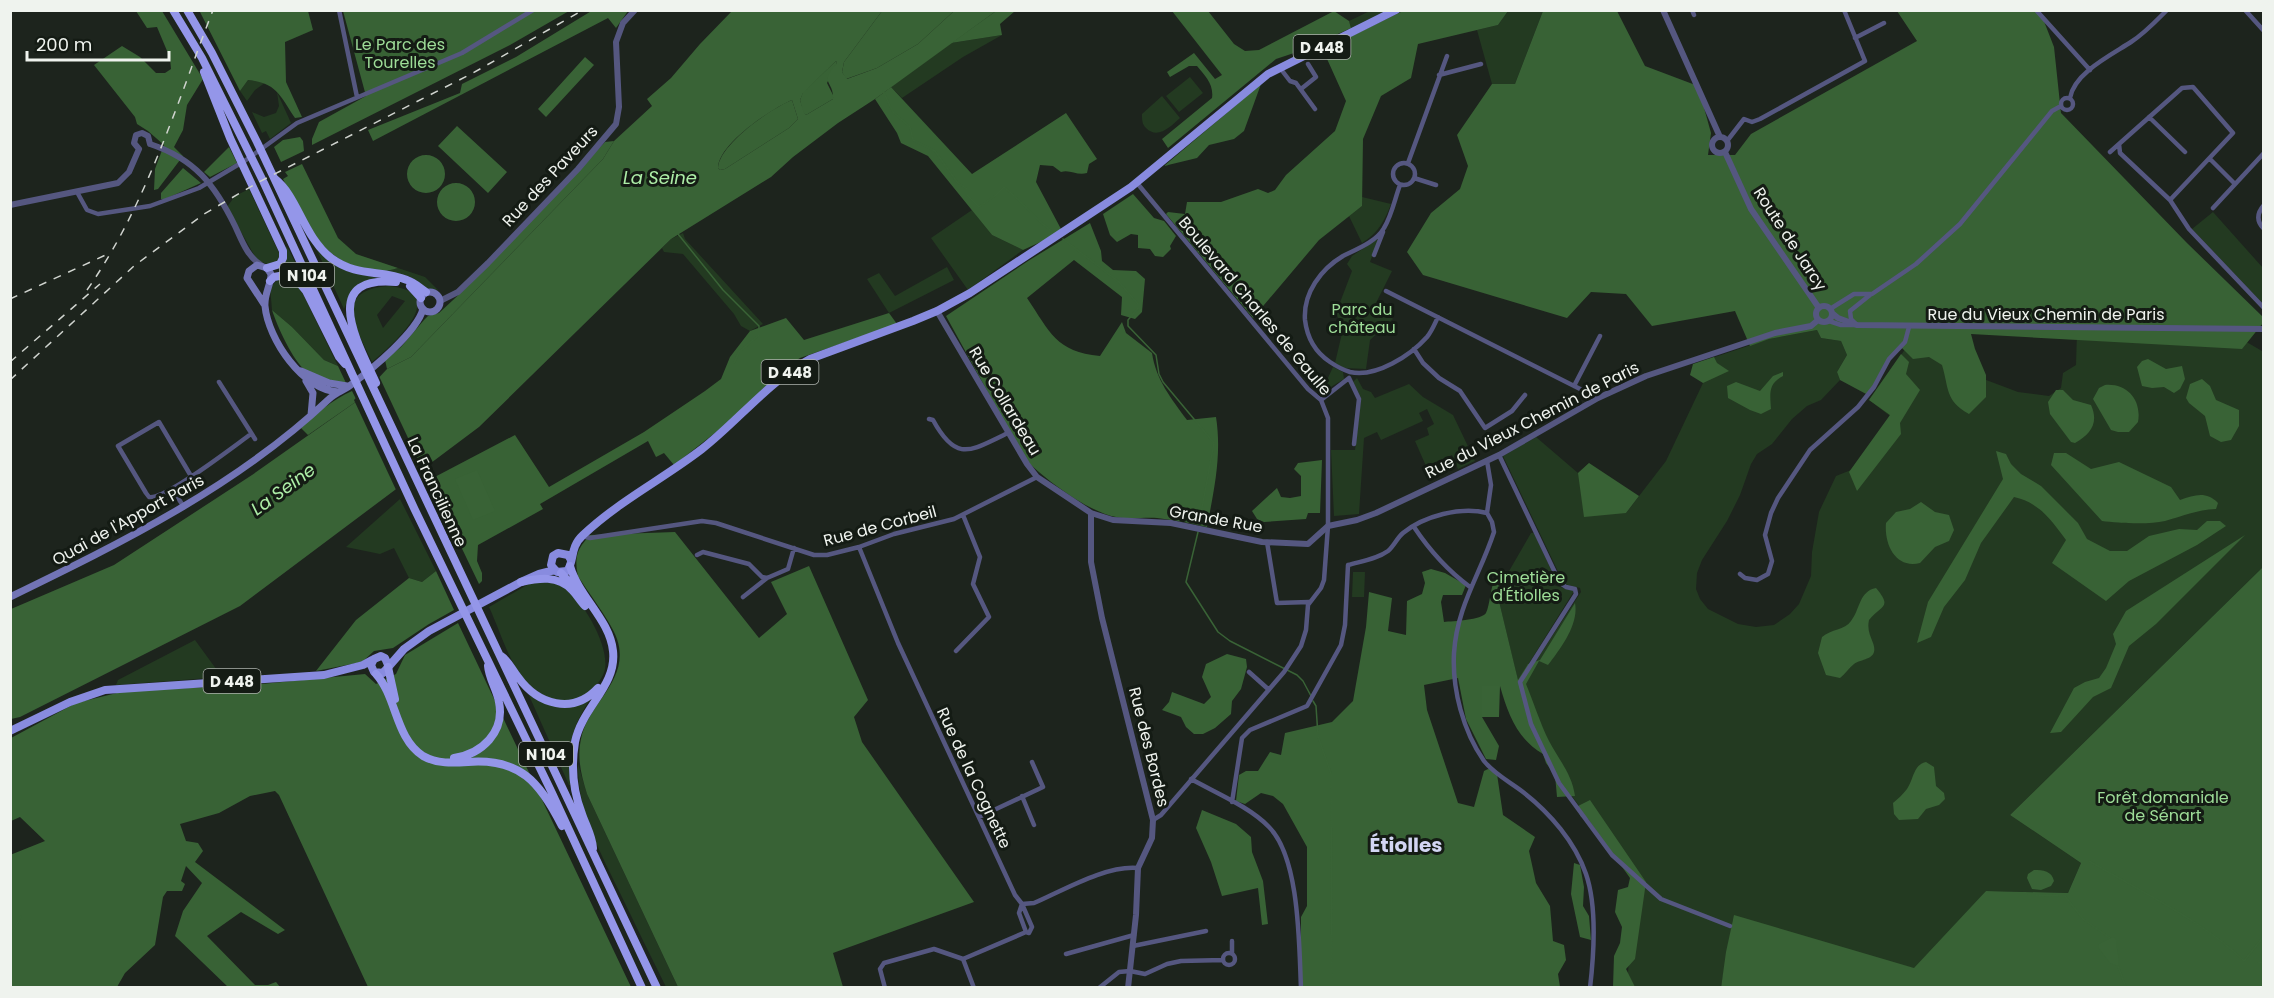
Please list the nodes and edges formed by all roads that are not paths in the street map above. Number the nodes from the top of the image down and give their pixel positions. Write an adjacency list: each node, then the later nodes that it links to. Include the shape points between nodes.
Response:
1 (173, 10): 14 (highway, La Francilienne / N 104)
2 (187, 10): 39 (highway, La Francilienne / N 104)
3 (339, 10): 23 (street)
4 (533, 10): 23 (street, via 462,53)
5 (635, 10): 61 (street, Rue des Paveurs, via 623,23 616,42 616,124 488,263 458,292)
6 (1396, 10): 19 (main road, D 448)
7 (1663, 10): 28 (street)
8 (1844, 10): 15 (street)
9 (2036, 10): 20 (street)
10 (2167, 10): 20 (street, via 2147,30)
11 (2245, 10): 13 (street)
12 (1884, 23): 15 (street)
13 (2264, 31)
14 (188, 35): 54 (highway, via 283,251 280,264); 78 (highway, La Francilienne / N 104, via 264,183)
15 (1855, 38): 29 (street, via 1865,61 1760,119 1744,119)
16 (1447, 56): 21 (street)
17 (1308, 64): 22 (street, via 1317,77)
18 (1482, 64): 21 (street)
19 (1280, 68): 22 (street); 41 (main road, D 448)
20 (2090, 70): 24 (street, via 2073,88)
21 (1439, 75): 38 (street)
22 (1301, 88): 26 (street)
23 (357, 97): 45 (street, via 297,123 218,177 170,200 98,214 87,210)
24 (2070, 98): 25 (street, via 2063,99); 25 (street, via 2070,108)
25 (2061, 106): 59 (street, via 2052,111 1960,224 1916,264)
26 (1315, 109)
27 (2149, 117): 31 (street); 35 (street); 37 (street, via 2182,88 2193,87 2234,133)
28 (1720, 136): 29 (street); 33 (street, via 1712,147 1718,153)
29 (1727, 141): 33 (street)
30 (150, 144): 32 (street); 32 (street, via 148,135 136,135 134,143); 52 (street, via 207,178)
31 (2119, 144): 34 (street); 46 (street, via 2120,153)
32 (139, 150): 45 (street, via 129,172 118,183)
33 (1725, 152): 63 (street, Route de Jarcy, via 1751,209)
34 (2110, 152)
35 (2185, 152)
36 (2264, 153): 42 (street)
37 (2210, 159): 42 (street); 46 (street)
38 (1408, 163): 40 (street); 43 (street, via 1399,163 1393,170)
39 (274, 178): 60 (highway, via 284,186 311,236 332,258 358,271 406,279); 76 (highway, La Francilienne / N 104)
40 (1414, 178): 43 (street, via 1407,185); 44 (street)
41 (1137, 183): 66 (main road, D 448); 88 (street, Boulevard Charles de Gaulle)
42 (2235, 184): 49 (street)
43 (1400, 185): 50 (street)
44 (1436, 185)
45 (77, 192): 47 (street)
46 (2170, 200): 64 (street, via 2189,228)
47 (10, 205)
48 (2264, 205): 51 (street, via 2258,220)
49 (2213, 208)
50 (1384, 229): 53 (street); 79 (street, via 1321,274 1308,295 1305,319 1311,343 1325,359)
51 (2264, 229)
52 (247, 252): 54 (street); 55 (street)
53 (1374, 255)
54 (264, 266): 55 (main road, via 254,266); 56 (main road, via 271,274)
55 (249, 271): 57 (main road, via 249,282)
56 (269, 283): 57 (main road, via 263,288); 62 (main road); 78 (highway, via 274,277 285,275 301,284 339,357)
57 (254, 287): 62 (main road)
58 (1386, 291): 68 (street)
59 (1872, 294): 67 (street, via 1854,294); 71 (street, via 1850,311)
60 (423, 295): 61 (main road, via 437,294); 65 (main road); 76 (highway, via 399,282 378,282 359,289 350,300 349,314)
61 (440, 301): 65 (main road, via 435,311)
62 (264, 303): 77 (main road, via 274,335)
63 (1819, 308): 67 (street, via 1825,306); 69 (street)
64 (2264, 308)
65 (423, 309): 82 (main road, Quai de l'Apport Paris, via 405,337)
66 (937, 311): 92 (street, Rue Collardeau); 107 (main road, D 448, via 798,366 701,450 628,499)
67 (1831, 311): 70 (street); 71 (street, Rue du Vieux Chemin de Paris)
68 (1438, 317): 75 (street, via 1428,336); 83 (street)
69 (1818, 320): 70 (street); 87 (street, Rue du Vieux Chemin de Paris, via 1810,326 1775,333 1646,376)
70 (1828, 321): 71 (street)
71 (1857, 325): 72 (street, Rue du Vieux Chemin de Paris)
72 (1909, 327): 73 (street, Rue du Vieux Chemin de Paris); 116 (street, via 1905,342 1888,359 1874,387 1858,407 1810,450 1778,498 1766,535 1772,561 1768,574 1757,580)
73 (2264, 329)
74 (1600, 336): 83 (street)
75 (1414, 349): 79 (street, via 1389,365 1365,373); 86 (street, via 1439,378 1460,391 1485,428 1512,411)
76 (361, 357): 125 (highway, La Francilienne / N 104)
77 (296, 368): 82 (main road, via 329,383); 85 (main road)
78 (349, 368): 128 (highway, La Francilienne / N 104)
79 (1351, 372): 80 (street)
80 (1349, 378): 88 (street); 95 (street, via 1359,399)
81 (219, 382): 93 (street)
82 (350, 386): 84 (main road, Quai de l'Apport Paris)
83 (1574, 386): 87 (street)
84 (339, 392): 85 (main road); 89 (main road, Quai de l'Apport Paris)
85 (318, 393): 89 (main road); 89 (main road, via 317,404); 90 (main road)
86 (1525, 395)
87 (1598, 398): 96 (street, Rue du Vieux Chemin de Paris)
88 (1321, 400): 105 (street, Boulevard Charles de Gaulle, via 1329,423)
89 (325, 402): 90 (main road, Quai de l'Apport Paris)
90 (311, 415): 101 (main road, Quai de l'Apport Paris, via 275,445)
91 (929, 419): 92 (street, via 957,449 969,450)
92 (1008, 433): 99 (street, Rue Collardeau)
93 (251, 434): 94 (street); 98 (street)
94 (255, 439)
95 (1354, 444)
96 (1499, 455): 97 (street, Rue du Vieux Chemin de Paris); 146 (street, via 1560,583 1575,589 1576,594 1520,681 1531,724 1559,783 1612,855 1633,875 1661,898)
97 (1486, 461): 103 (street, via 1491,485); 105 (street, Rue du Vieux Chemin de Paris, via 1376,513)
98 (191, 476): 100 (street); 100 (street, via 159,422 118,446 149,496)
99 (1036, 477): 102 (street, Rue Collardeau); 104 (street, Rue de Corbeil)
100 (172, 489): 101 (street)
101 (184, 507): 120 (main road, Quai de l'Apport Paris)
102 (1092, 513): 108 (street, Grande Rue, via 1113,520 1187,525); 140 (street, Rue des Bordes, via 1093,573)
103 (1487, 513): 106 (street, via 1455,510); 119 (street, via 1494,532)
104 (963, 514): 109 (street, Rue de Corbeil); 124 (street, via 980,557 973,584 989,617)
105 (1328, 526): 108 (street, Grande Rue, via 1308,544); 122 (street, Boulevard Charles de Gaulle, via 1323,584)
106 (1414, 527): 119 (street, via 1449,572); 138 (street, via 1389,550 1348,565 1341,645 1307,706 1250,730 1242,738)
107 (579, 539): 110 (street, Rue de Corbeil, via 702,521); 111 (main road, D 448); 114 (main road)
108 (1267, 542): 122 (street, via 1277,603)
109 (859, 547): 110 (street, Rue de Corbeil, via 827,555); 139 (street, Rue de la Cognette, via 898,643)
110 (794, 548): 117 (street, via 788,569)
111 (558, 553): 113 (main road); 114 (main road, via 565,553)
112 (697, 555): 117 (street, via 703,552 749,564)
113 (551, 562): 115 (main road); 126 (main road)
114 (571, 563): 115 (main road, via 567,571); 143 (highway, via 576,582 608,634 614,653 612,673 579,726 574,751 575,789)
115 (558, 571): 118 (main road); 123 (highway)
116 (1740, 574)
117 (767, 578): 121 (street)
118 (521, 582): 123 (highway, via 553,579 567,586); 129 (main road, via 429,631)
119 (1470, 587): 163 (street, via 1457,625 1454,654 1459,704 1485,761 1549,814 1578,856 1592,897)
120 (10, 597)
121 (743, 597)
122 (1310, 602): 133 (street, Boulevard Charles de Gaulle, via 1301,646)
123 (585, 606): 125 (highway, via 609,651 605,678 585,699 562,705 535,695)
124 (956, 651)
125 (500, 655): 143 (highway, La Francilienne / N 104)
126 (381, 656): 127 (main road); 129 (main road)
127 (372, 660): 130 (main road, D 448); 132 (main road, via 370,665)
128 (488, 661): 129 (highway, via 500,704 497,729 478,751 450,759 426,753 412,740 397,704); 142 (highway, La Francilienne / N 104)
129 (388, 666): 132 (main road, via 384,673)
130 (352, 668): 132 (main road, D 448); 134 (main road, D 448, via 312,677 112,689 67,703)
131 (1249, 672): 133 (street)
132 (375, 673): 142 (highway, via 386,688 407,738 420,753 440,762 488,762 511,767 543,791)
133 (1268, 689): 136 (street, Boulevard Charles de Gaulle)
134 (10, 731)
135 (1032, 762): 137 (street, via 1043,787)
136 (1191, 779): 138 (street); 140 (street, Boulevard Charles de Gaulle)
137 (1022, 796): 139 (street); 141 (street)
138 (1232, 802): 162 (street, via 1259,818 1283,846 1295,904)
139 (979, 817): 145 (street, Rue de la Cognette, via 1014,896)
140 (1153, 820): 144 (street, Rue des Bordes, via 1152,838)
141 (1035, 825)
142 (571, 835): 156 (highway, La Francilienne / N 104)
143 (594, 853): 157 (highway, La Francilienne / N 104)
144 (1138, 868): 145 (street, via 1122,868 1034,903); 148 (street, Rue des Bordes)
145 (1022, 904): 153 (street, via 1019,914 1026,932)
146 (1730, 926)
147 (1206, 931): 150 (street)
148 (1134, 935): 150 (street, Rue des Bordes); 152 (street)
149 (1232, 941): 151 (street)
150 (1133, 946): 155 (street, Rue des Bordes)
151 (1232, 953): 154 (street, via 1226,953); 154 (street, via 1236,958 1233,964)
152 (1065, 954)
153 (963, 960): 158 (street, via 934,949 896,958 880,969); 159 (street)
154 (1223, 960): 155 (street, via 1167,964 1145,974)
155 (1130, 971): 160 (street, via 1119,972); 161 (street, Rue des Bordes)
156 (642, 987)
157 (657, 987)
158 (885, 987)
159 (974, 987)
160 (1099, 987)
161 (1128, 987)
162 (1301, 987)
163 (1590, 987)

